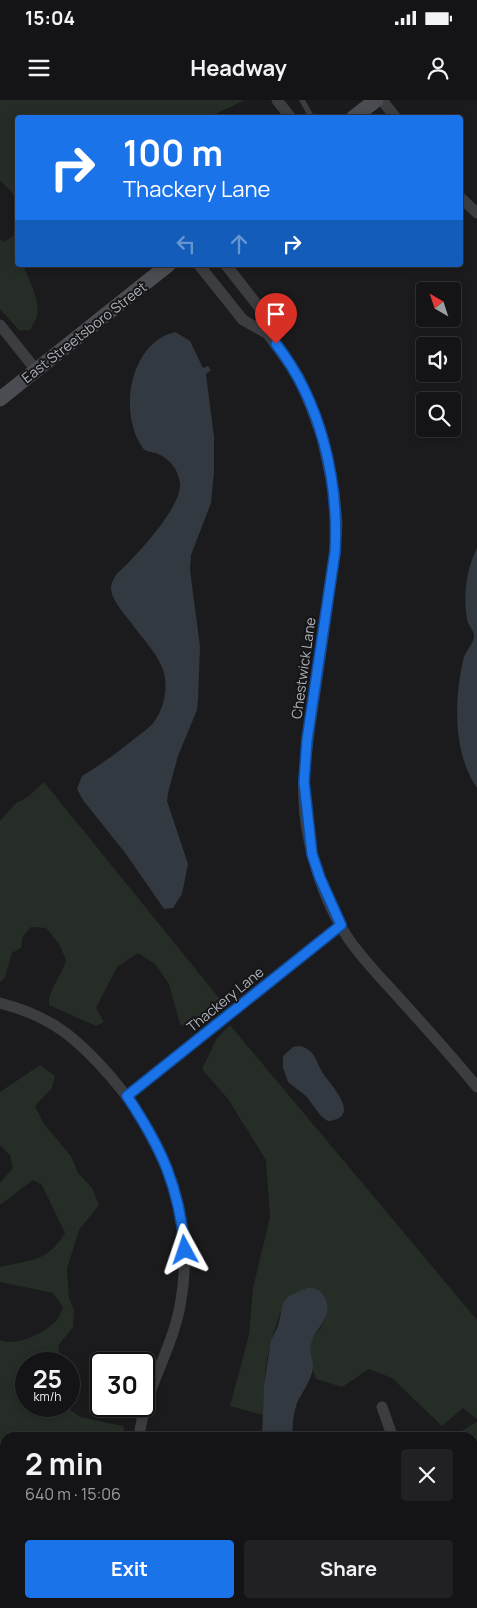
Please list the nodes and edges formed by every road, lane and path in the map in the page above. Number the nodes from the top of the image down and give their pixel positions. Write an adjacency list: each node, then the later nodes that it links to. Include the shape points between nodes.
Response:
1 (277, 100): 5 (street)
2 (302, 100): 6 (lane)
3 (376, 100): 7 (main road)
4 (382, 100): 8 (street)
5 (288, 115)
6 (310, 115)
7 (357, 115)
8 (394, 115)
9 (463, 200): 10 (street)
10 (477, 213)
11 (165, 267): 16 (main road, East Streetsboro Street)
12 (201, 267): 15 (street, Chestwick Lane, via 243,320)
13 (228, 267): 15 (street, Chestwick Lane, via 259,307)
14 (0, 325): 16 (street)
15 (268, 334): 18 (street, Chestwick Lane, via 298,376 322,438 334,492 335,552 307,740 304,782 312,854)
16 (36, 370): 17 (main road, East Streetsboro Street)
17 (0, 399)
18 (341, 925): 20 (street, Chestwick Lane, via 372,969); 21 (street, Thackery Lane)
19 (0, 1003): 21 (street, via 40,1016 68,1034 94,1057)
20 (477, 1087)
21 (127, 1096): 23 (street, via 151,1133 171,1176 185,1250 176,1326 146,1403)
22 (382, 1407): 24 (street)
23 (140, 1432)
24 (391, 1432)

